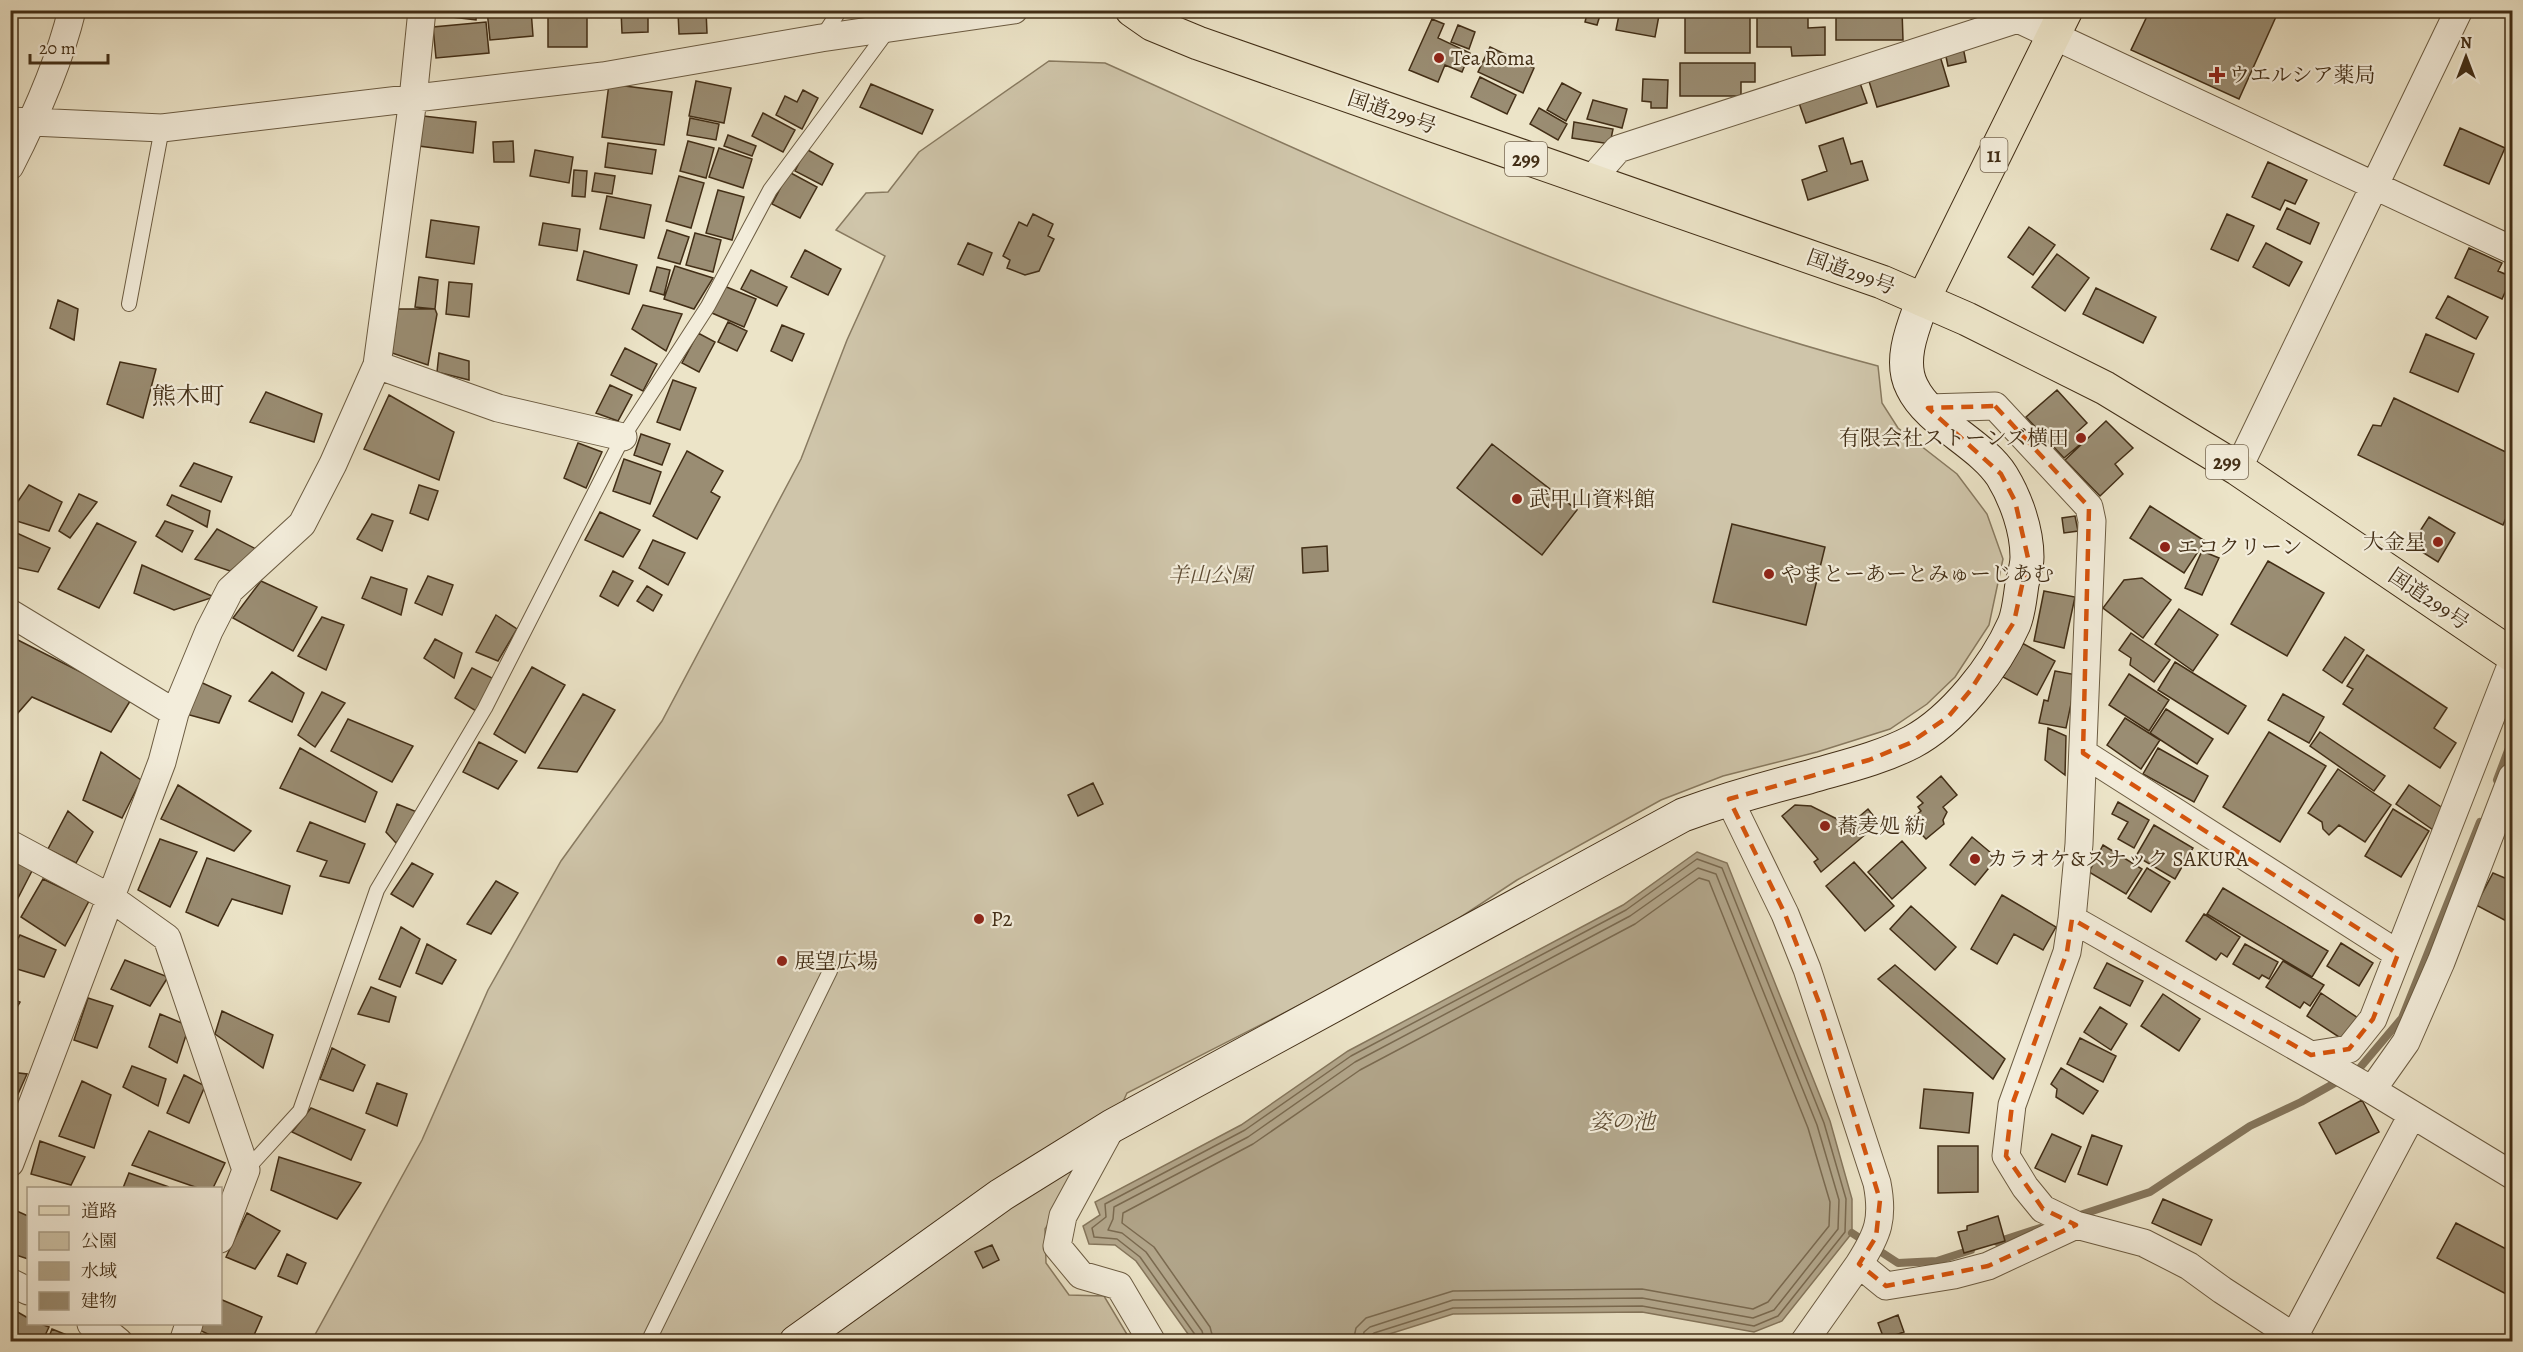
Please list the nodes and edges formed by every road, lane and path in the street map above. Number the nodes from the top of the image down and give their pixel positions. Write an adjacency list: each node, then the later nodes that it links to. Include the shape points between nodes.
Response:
1 (72, 10): 11 (street, via 67,32)
2 (422, 10): 10 (street)
3 (840, 10): 9 (lane)
4 (1014, 10): 8 (street)
5 (1132, 10): 14 (main road, 国道299号 / 299, via 1152,24 1198,44)
6 (2459, 10): 15 (street)
7 (2060, 22): 14 (street, via 2018,19 1618,149); 15 (street); 17 (main road, 11)
8 (889, 28): 9 (street); 21 (lane, via 770,190 708,306)
9 (821, 38): 10 (street, via 603,76)
10 (413, 99): 12 (street); 19 (street)
11 (21, 122): 12 (street); 13 (street)
12 (162, 128): 18 (lane)
13 (10, 166)
14 (1590, 181): 17 (main road, 国道299号 / 299, via 1882,282)
15 (2375, 184): 16 (street); 22 (street)
16 (2512, 250)
17 (1923, 300): 20 (street, via 1906,355 1911,386); 22 (main road, 国道299号 / 299, via 2105,388)
18 (129, 304)
19 (377, 365): 21 (street, via 498,408); 26 (street, via 302,524 230,590)
20 (1928, 408): 27 (street, via 1995,406 2089,507); 29 (street, via 2001,474 2015,501 2028,558 2014,622 1994,659 1948,717 1931,731 1869,760)
21 (622, 437): 40 (lane, via 485,708 376,890 300,1111)
22 (2238, 469): 24 (main road, 国道299号 / 299)
23 (10, 613): 26 (street)
24 (2512, 655)
25 (2512, 663): 33 (street)
26 (175, 713): 31 (street, via 162,762)
27 (2083, 753): 32 (street); 33 (street)
28 (2512, 777): 36 (street, via 2406,1042)
29 (1729, 798): 38 (street, via 1683,815); 44 (street, via 1807,969 1877,1183 1881,1219 1876,1237)
30 (10, 844): 31 (street)
31 (111, 898): 39 (street); 40 (street, via 167,938)
32 (2072, 919): 35 (street); 42 (street, via 2067,952 2012,1105 2006,1156 2043,1209)
33 (2398, 954): 35 (street, via 2373,1018 2349,1049)
34 (830, 971): 52 (lane)
35 (2311, 1055): 36 (street)
36 (2372, 1090): 37 (street)
37 (2412, 1115): 41 (street); 49 (street)
38 (1112, 1126): 53 (street, via 1001,1195); 54 (street, via 1063,1216 1057,1246 1081,1275 1119,1286)
39 (10, 1162)
40 (246, 1170): 43 (street)
41 (2512, 1175)
42 (2076, 1225): 44 (street, via 1988,1266 1954,1275 1886,1287); 49 (street, via 2144,1243 2189,1266)
43 (222, 1234)
44 (1859, 1264): 55 (street)
45 (10, 1282): 46 (street)
46 (27, 1290)
47 (95, 1325): 50 (street)
48 (188, 1325): 51 (street)
49 (2299, 1338)
50 (119, 1341)
51 (183, 1341)
52 (648, 1341)
53 (796, 1341)
54 (1152, 1341)
55 (1804, 1341)

